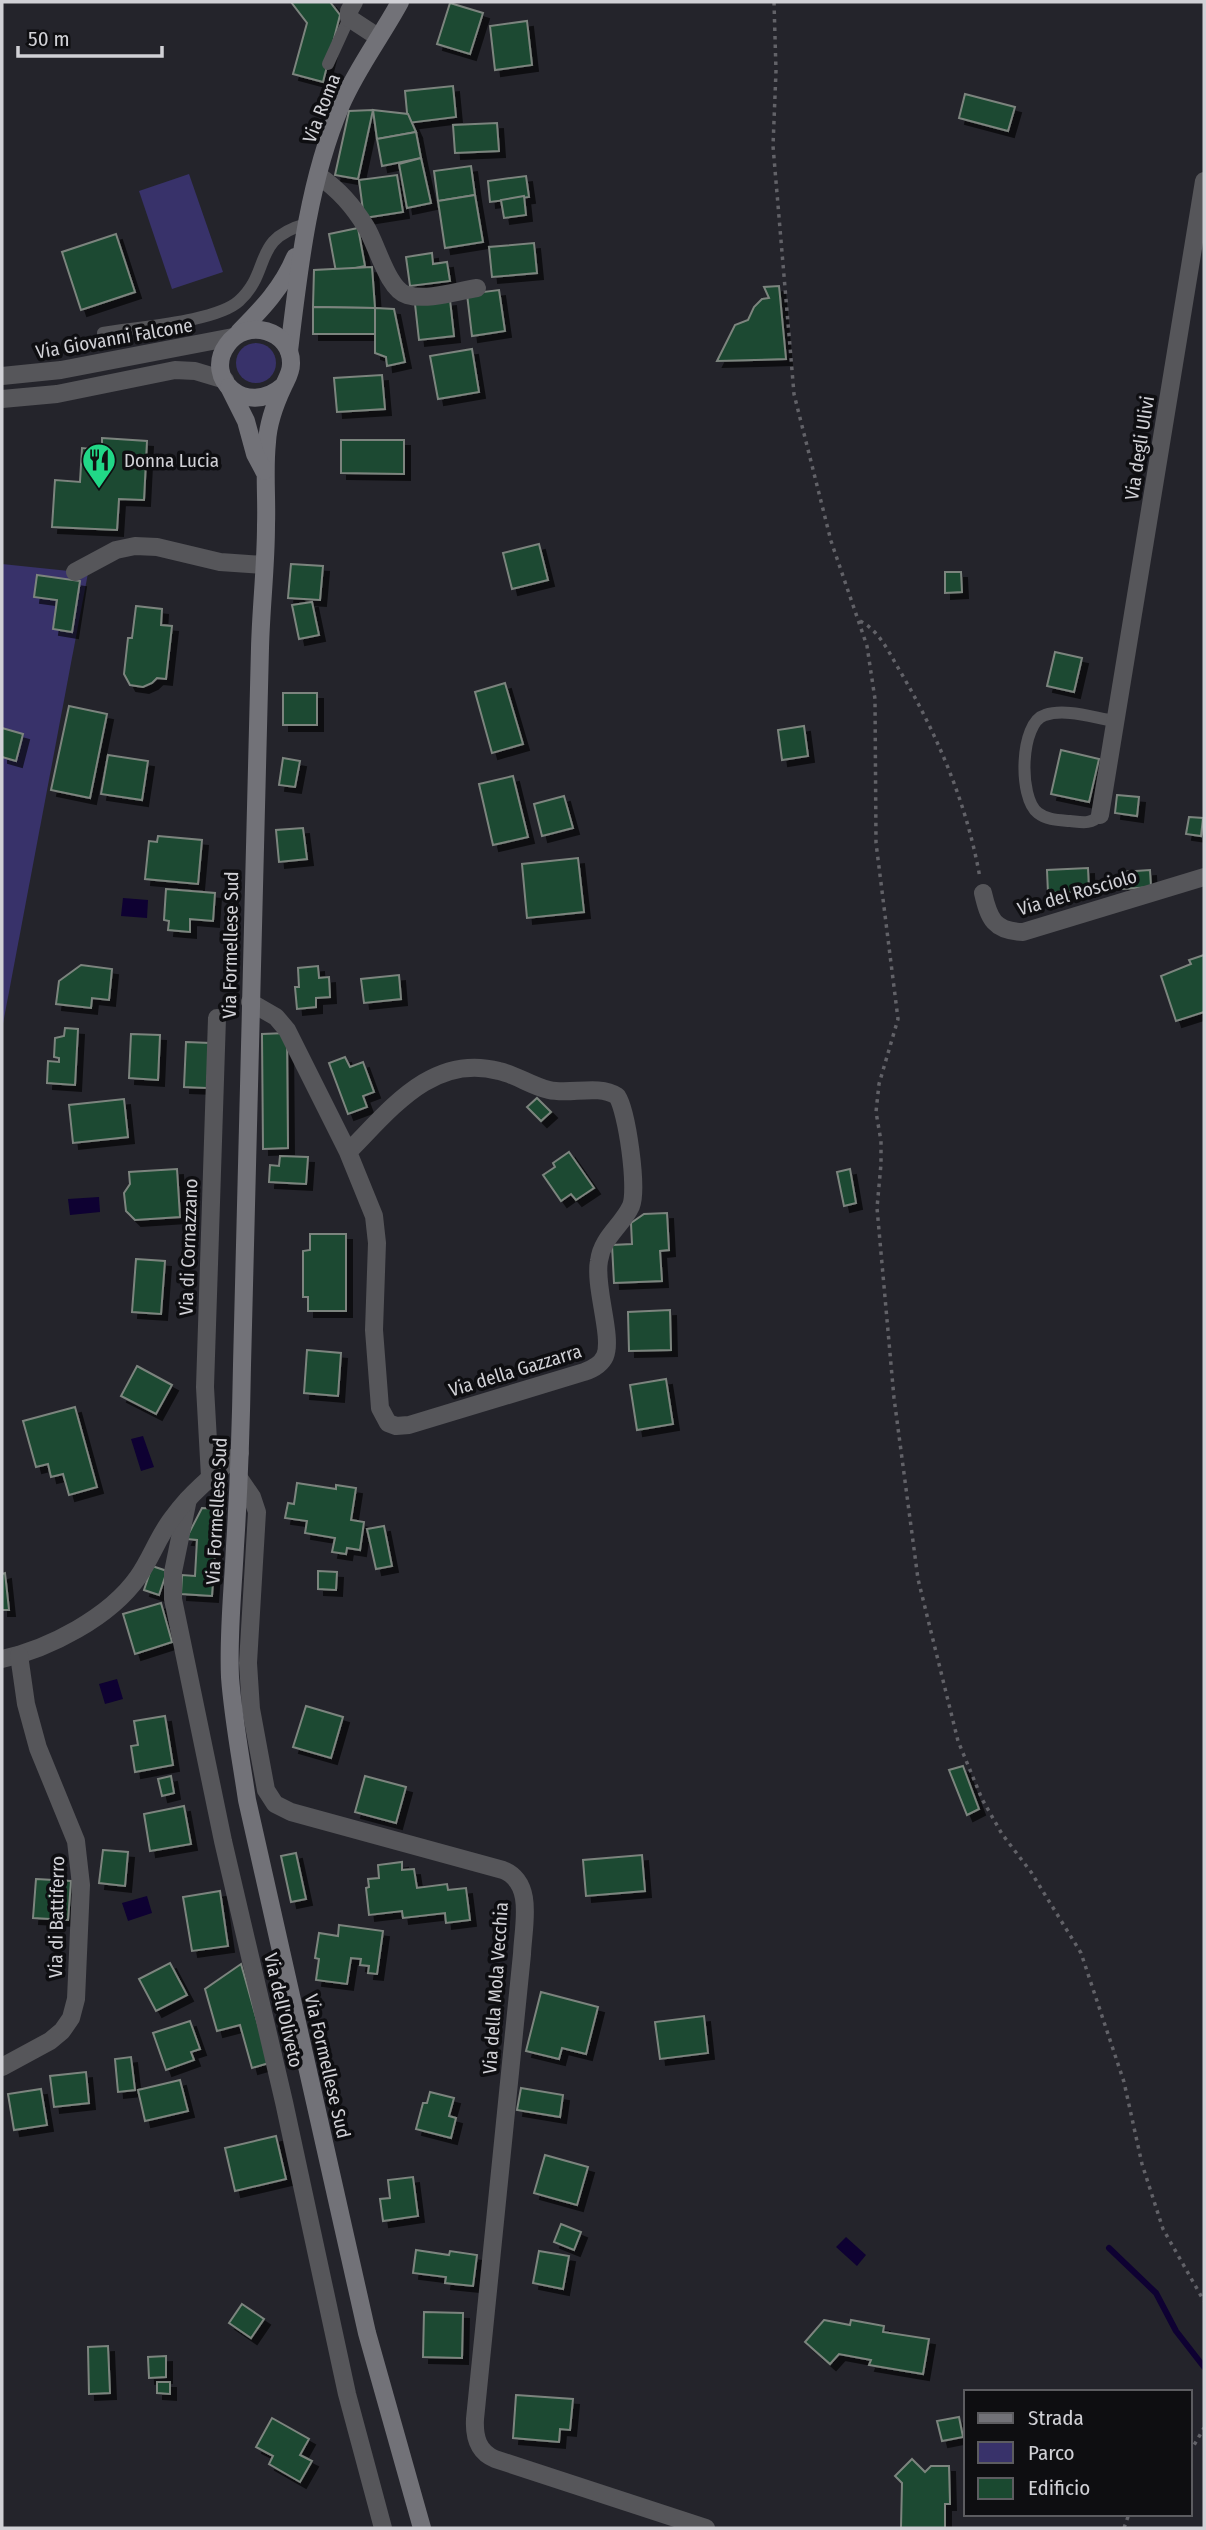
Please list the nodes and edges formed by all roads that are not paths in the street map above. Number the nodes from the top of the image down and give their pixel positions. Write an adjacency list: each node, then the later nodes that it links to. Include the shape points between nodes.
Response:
1 (400, 2): 3 (street, Via Roma)
2 (351, 10): 3 (street); 4 (lane)
3 (378, 37): 5 (street, Via Roma, via 342,104)
4 (328, 64)
5 (319, 176): 7 (street, Via Roma); 8 (street, via 337,189 366,227 391,281 402,293 419,296)
6 (1204, 181): 19 (street, Via degli Ulivi)
7 (304, 231): 9 (lane, via 291,228 278,235 252,285 229,308 192,319); 10 (street, Via Roma, via 288,274); 11 (street, Via Roma)
8 (477, 288)
9 (103, 332)
10 (236, 335): 11 (street, via 261,329 273,333); 12 (street, Via Giovanni Falcone, via 61,370); 13 (street, via 222,352 220,365)
11 (289, 351): 14 (street, via 289,375)
12 (2, 376)
13 (227, 384): 14 (street, via 250,399 274,394); 15 (street, via 189,369 166,370 57,394); 16 (street, Via Formellese Sud)
14 (283, 386): 16 (street, Via Formellese Sud, via 267,437)
15 (2, 399)
16 (265, 474): 17 (street, Via Formellese Sud)
17 (264, 565): 18 (street, via 205,560 135,546); 23 (street, Via Formellese Sud)
18 (75, 572)
19 (1115, 721): 20 (street, Via degli Ulivi); 20 (lane, Via degli Ulivi, via 1069,713 1042,715 1035,722 1026,753 1025,786 1031,806 1039,814 1087,822)
20 (1100, 815)
21 (1204, 877): 22 (street, Via del Rosciolo, via 1023,932 994,923)
22 (983, 893)
23 (250, 1002): 25 (street, Via della Gazzarra, via 271,1013 287,1030); 26 (street, Via Formellese Sud)
24 (217, 1018): 27 (street, Via di Cornazzano, via 205,1387)
25 (348, 1152): 25 (street, Via della Gazzarra, via 375,1224 374,1330 380,1408 388,1423 409,1425 584,1372 603,1360 607,1347 599,1257 634,1194 623,1110 617,1096 604,1091 547,1090 490,1069 453,1070 429,1078 407,1093)
26 (240, 1452): 27 (street); 28 (street, Via Formellese Sud)
27 (210, 1477): 29 (street)
28 (239, 1478): 33 (street, Via Formellese Sud, via 230,1650 232,1705 247,1800 371,2349); 34 (street, Via della Mola Vecchia, via 257,1512 248,1678 263,1780 271,1800 290,1812 507,1871 523,1890 522,1954 475,2419 478,2445 495,2459)
29 (188, 1499): 30 (street, via 119,1598 59,1638); 32 (street, Via dell'Oliveto, via 173,1572 173,1599 347,2393)
30 (10, 1657): 31 (street, Via di Battiferro, via 38,1748 76,1841 81,1885 76,1999 71,2018 50,2041)
31 (2, 2067)
32 (383, 2528)
33 (422, 2528)
34 (706, 2528)

